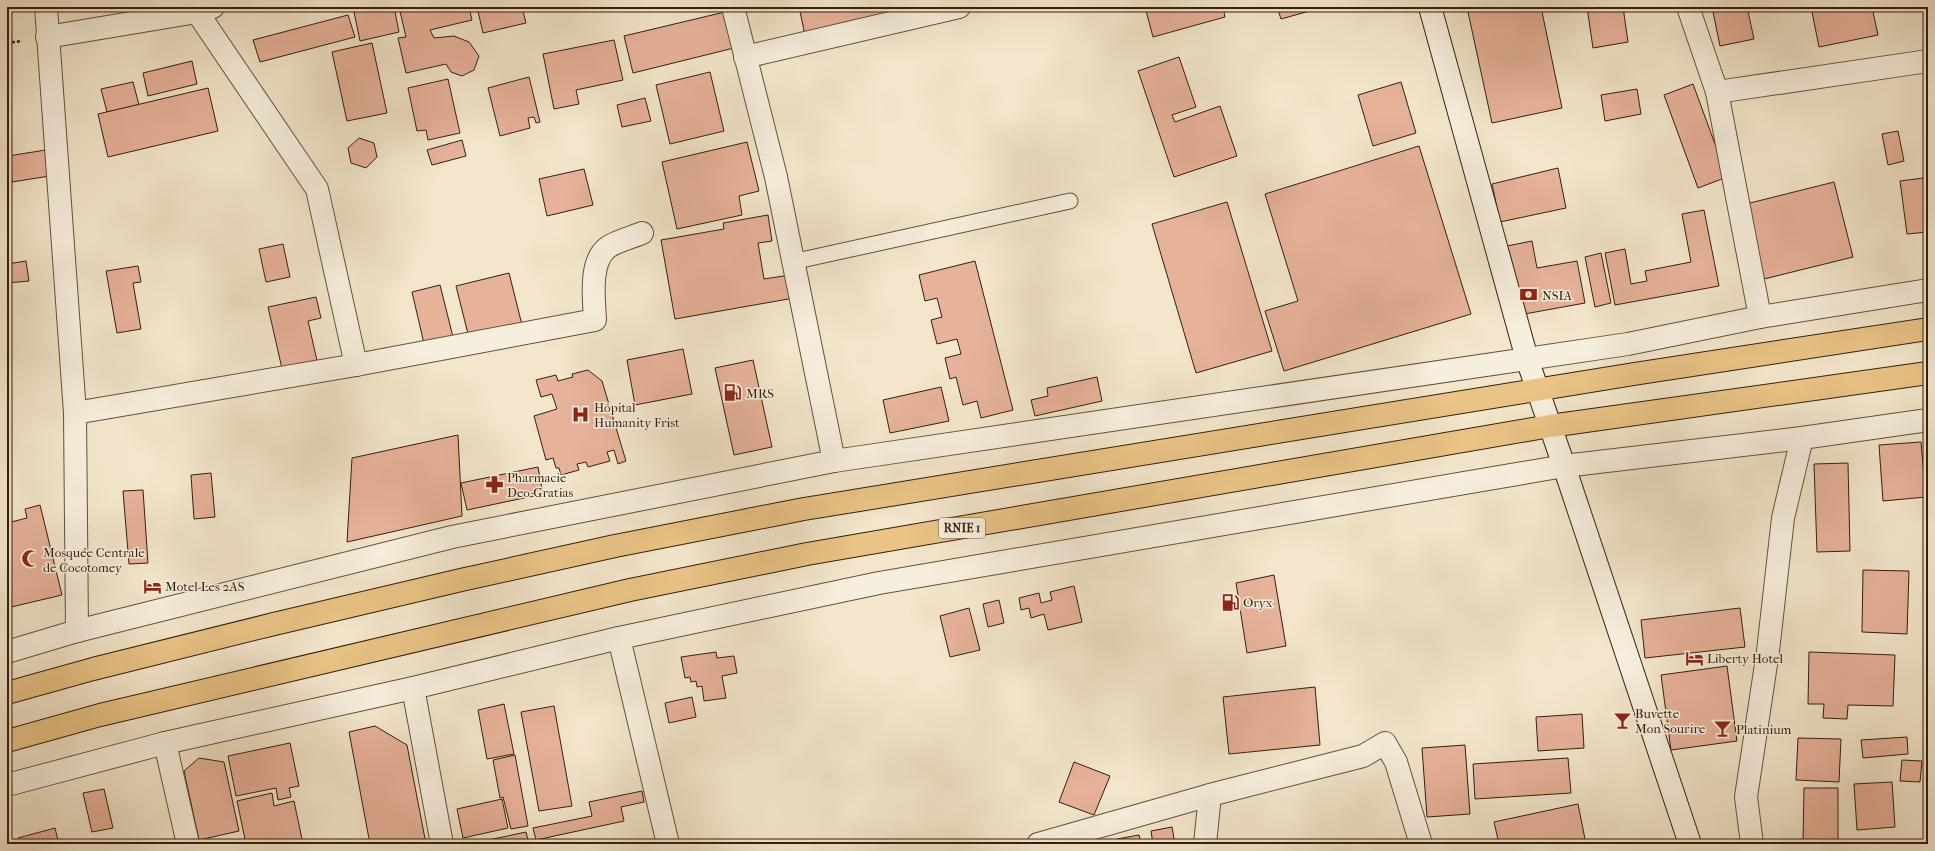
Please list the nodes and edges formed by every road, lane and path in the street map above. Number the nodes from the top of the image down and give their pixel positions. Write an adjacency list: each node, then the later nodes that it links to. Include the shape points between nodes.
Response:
1 (46, 7): 7 (street)
2 (733, 7): 8 (street)
3 (959, 7): 8 (street)
4 (1430, 7): 17 (street)
5 (1688, 7): 10 (street)
6 (205, 9): 7 (street); 18 (street, via 317,189)
7 (47, 37): 21 (street)
8 (745, 57): 13 (street, via 776,177)
9 (1928, 61): 10 (street)
10 (1717, 92): 15 (street)
11 (1070, 201): 13 (lane)
12 (642, 233): 18 (street, via 607,248 600,258 593,285 595,320)
13 (792, 262): 25 (street)
14 (1928, 290): 15 (street)
15 (1760, 317): 17 (street, via 1628,344)
16 (1928, 329): 20 (highway)
17 (1527, 359): 20 (street); 25 (street)
18 (356, 365): 21 (street)
19 (1928, 373): 23 (highway, RNIE 1)
20 (1539, 390): 23 (street); 31 (highway, via 812,508 630,543 274,624)
21 (75, 413): 27 (street)
22 (1928, 420): 24 (street)
23 (1550, 426): 26 (street); 32 (highway, RNIE 1, via 807,554 645,587 100,715)
24 (1802, 438): 26 (street); 43 (street, via 1783,518 1768,651 1746,797)
25 (834, 461): 27 (street, via 452,537)
26 (1564, 466): 28 (street, via 879,583); 42 (street)
27 (77, 631): 29 (street)
28 (619, 638): 30 (street); 38 (street)
29 (7, 652)
30 (413, 688): 33 (street); 37 (street)
31 (7, 693)
32 (7, 741)
33 (165, 743): 34 (street); 36 (street)
34 (7, 785)
35 (1210, 795): 39 (street); 40 (street); 41 (street, via 1363,756 1385,743 1396,762)
36 (188, 844)
37 (442, 844)
38 (668, 844)
39 (1038, 844)
40 (1204, 844)
41 (1421, 844)
42 (1690, 844)
43 (1752, 844)

